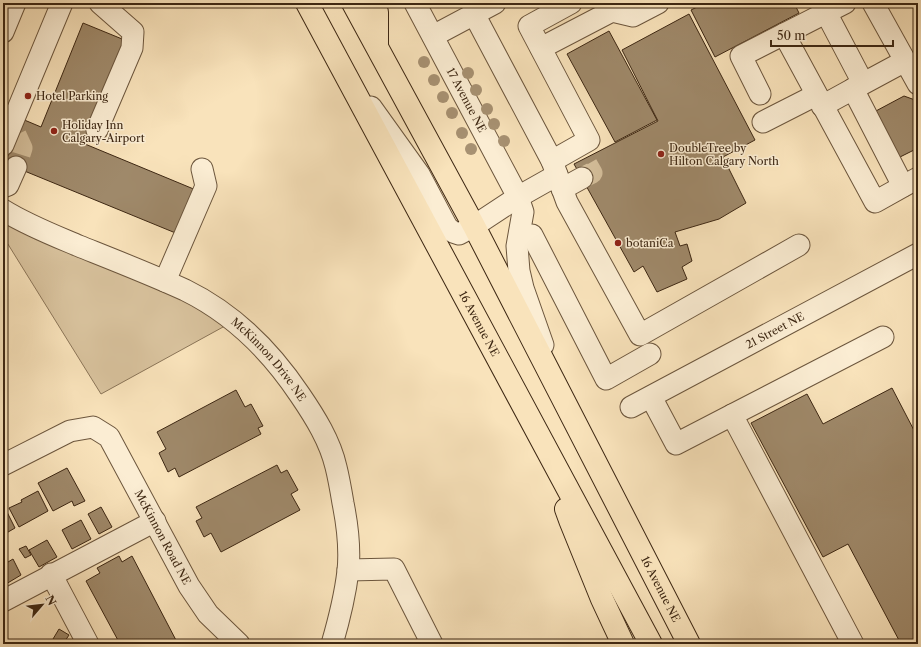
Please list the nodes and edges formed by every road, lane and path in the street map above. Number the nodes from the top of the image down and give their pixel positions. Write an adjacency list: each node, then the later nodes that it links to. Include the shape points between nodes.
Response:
1 (15, 3): 14 (street)
2 (62, 3): 27 (street)
3 (100, 3): 26 (street, via 133,32 132,48)
4 (307, 3): 19 (highway, 16 Avenue NE)
5 (353, 3): 17 (highway, 16 Avenue NE)
6 (372, 3): 17 (highway, via 376,12)
7 (415, 3): 16 (street, 17 Avenue NE)
8 (495, 3): 13 (street)
9 (571, 3): 18 (street, via 529,26)
10 (658, 3): 18 (street, via 633,16 612,11)
11 (873, 3): 20 (street)
12 (831, 6): 15 (street); 22 (street)
13 (474, 14): 16 (street); 31 (street)
14 (3, 32)
15 (784, 34): 23 (street, via 741,56); 24 (street)
16 (432, 36): 34 (street, 17 Avenue NE)
17 (377, 48): 36 (highway, 16 Avenue NE)
18 (541, 48): 28 (street, via 589,140)
19 (338, 60): 36 (street, via 419,174 447,227 459,234); 47 (highway, 16 Avenue NE)
20 (905, 61): 21 (street); 22 (street)
21 (918, 84)
22 (858, 86): 24 (street); 32 (street)
23 (760, 94)
24 (819, 100): 25 (street); 32 (street, via 875,202)
25 (763, 122)
26 (97, 130)
27 (9, 137)
28 (581, 161): 31 (street); 31 (street)
29 (16, 168): 33 (street, via 8,185)
30 (202, 169): 40 (street, via 206,186)
31 (557, 175): 34 (street); 38 (street, via 567,202 640,335)
32 (910, 182)
33 (3, 187)
34 (518, 197): 36 (street); 43 (street, 17 Avenue NE, via 523,212 516,246 519,271)
35 (3, 210): 40 (street, McKinnon Drive NE, via 39,230)
36 (474, 226): 43 (highway, 16 Avenue NE)
37 (532, 235): 42 (street, via 606,379)
38 (799, 245)
39 (918, 254): 44 (street, 21 Street NE)
40 (165, 281): 51 (street, McKinnon Drive NE, via 212,305 251,336 280,367 314,414 336,466 346,517)
41 (883, 337): 46 (street)
42 (650, 354)
43 (559, 390): 50 (highway, 16 Avenue NE)
44 (651, 397): 45 (street, 21 Street NE); 46 (street, via 676,444)
45 (631, 407)
46 (732, 415): 62 (street)
47 (552, 458): 58 (highway, via 570,520 602,600); 59 (highway, 16 Avenue NE)
48 (3, 466): 49 (street, McKinnon Road NE, via 70,430 93,427 109,437)
49 (155, 521): 52 (street); 55 (street, McKinnon Road NE, via 189,586 208,614)
50 (647, 563): 60 (highway, 16 Avenue NE); 61 (highway)
51 (348, 570): 56 (street, McKinnon Drive NE); 57 (street, via 394,569)
52 (52, 574): 53 (street); 54 (street)
53 (3, 601)
54 (88, 644)
55 (239, 644)
56 (332, 644)
57 (432, 644)
58 (623, 644)
59 (651, 644)
60 (688, 644)
61 (705, 644)
62 (853, 644)

